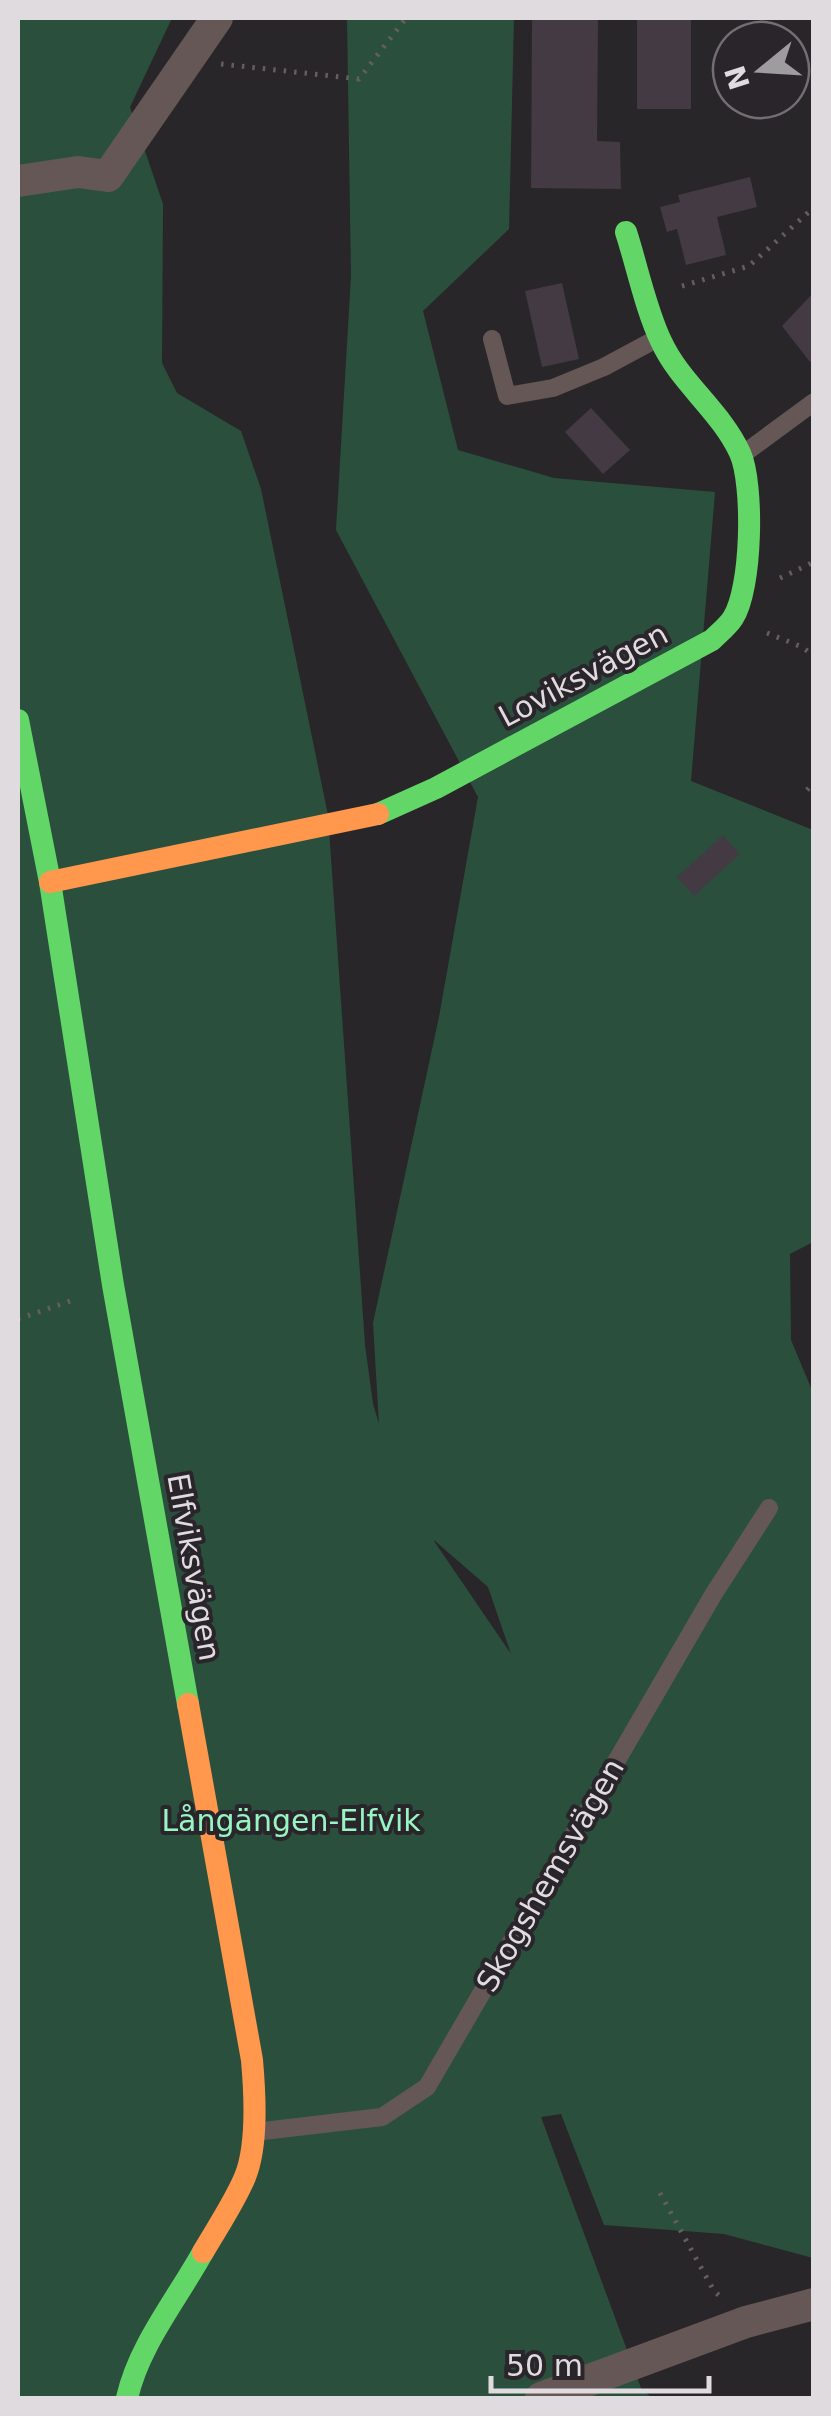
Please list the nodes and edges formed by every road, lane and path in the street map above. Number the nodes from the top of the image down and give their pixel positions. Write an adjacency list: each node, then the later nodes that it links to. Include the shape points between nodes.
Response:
1 (218, 18): 3 (street)
2 (406, 18): 3 (path, via 360,79)
3 (188, 60): 4 (street, via 108,176 78,172)
4 (18, 181)
5 (810, 210): 7 (path, via 742,270)
6 (626, 232): 7 (street)
7 (646, 296): 8 (street)
8 (659, 338): 9 (lane, via 553,388 507,396); 11 (street)
9 (492, 339)
10 (814, 402): 11 (lane)
11 (741, 455): 12 (street, via 752,524)
12 (733, 618): 13 (path); 17 (street, Loviksvägen, via 712,640 371,816)
13 (814, 656)
14 (18, 720): 17 (street, Elfviksvägen)
15 (814, 782): 16 (path)
16 (807, 790)
17 (50, 882): 18 (street, Elfviksvägen)
18 (113, 1285): 19 (path); 21 (street, Elfviksvägen, via 252,2060)
19 (18, 1319)
20 (769, 1508): 21 (lane, Skogshemsvägen, via 427,2087 382,2117)
21 (254, 2132): 25 (street, Elfviksvägen, via 246,2174 146,2349)
22 (660, 2193): 24 (path, via 714,2290)
23 (814, 2304): 24 (street)
24 (746, 2322): 26 (street)
25 (127, 2398)
26 (541, 2398)

